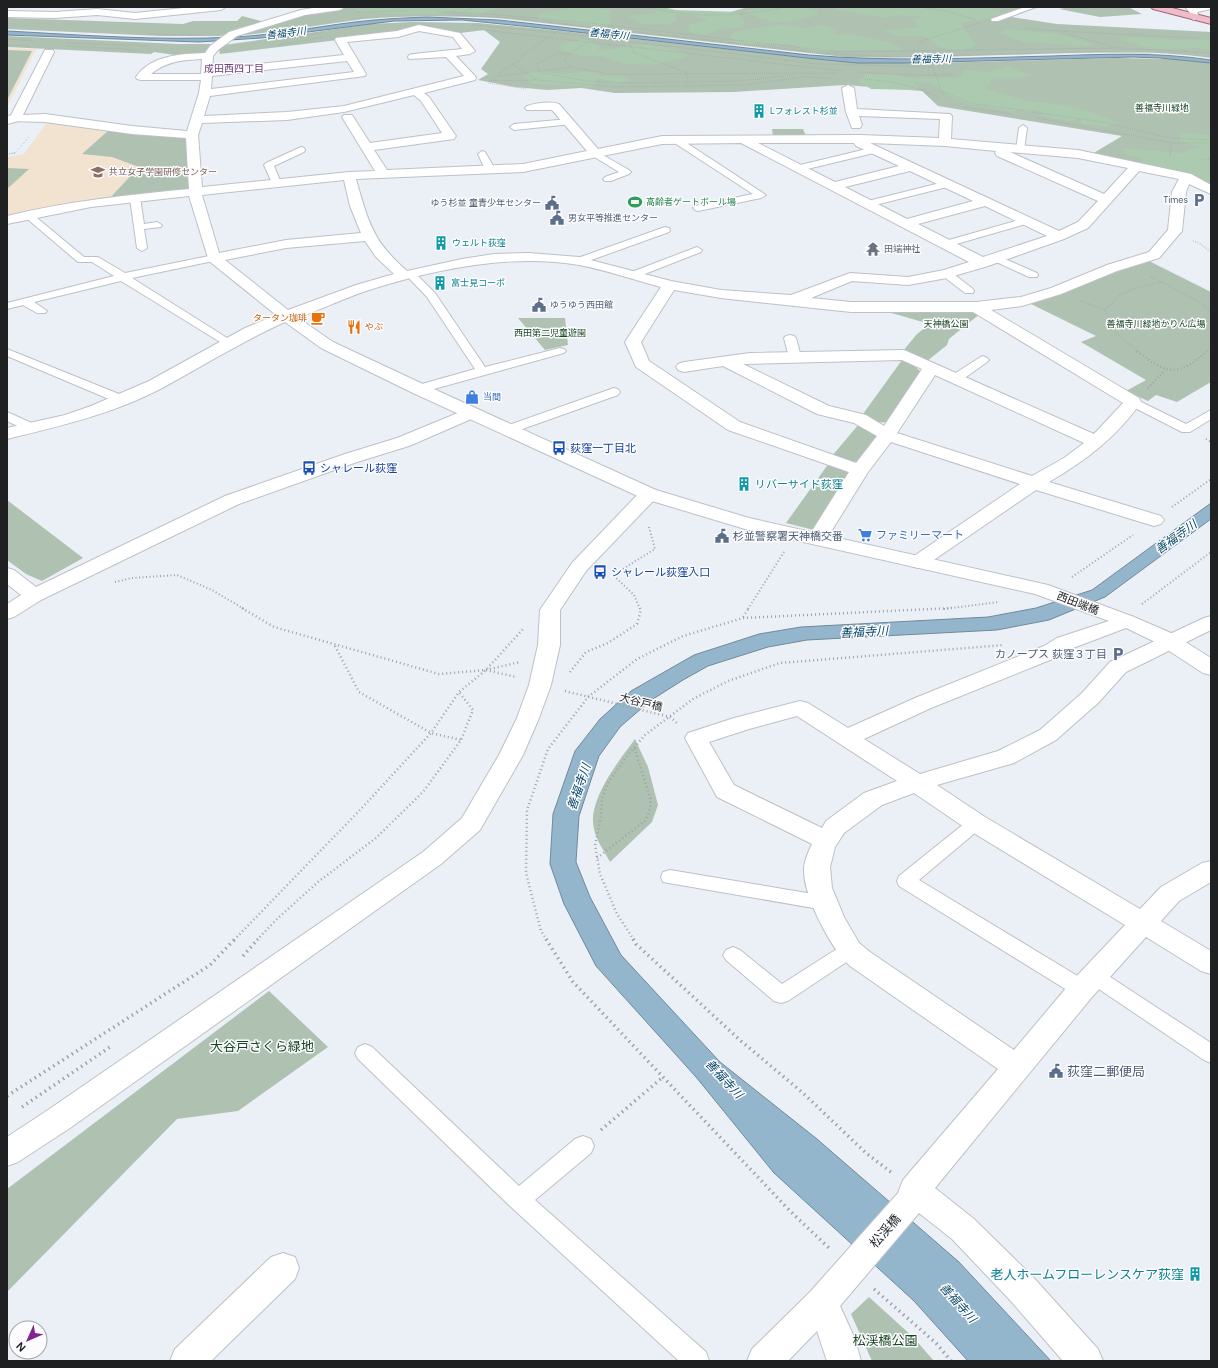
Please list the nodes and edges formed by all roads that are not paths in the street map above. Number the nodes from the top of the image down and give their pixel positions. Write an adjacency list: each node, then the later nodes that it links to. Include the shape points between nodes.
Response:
1 (221, 7): 9 (street, via 135,16 97,12 55,15)
2 (340, 7): 7 (street)
3 (1032, 7): 10 (lane)
4 (1156, 7): 8 (main road)
5 (1211, 7): 8 (lane)
6 (280, 8): 7 (street)
7 (304, 12): 15 (street, via 230,36)
8 (1193, 12): 11 (main road)
9 (7, 14)
10 (995, 20)
11 (1211, 21)
12 (398, 34): 14 (street, via 419,28 456,35 470,51); 16 (street, via 340,40); 17 (street)
13 (49, 52): 26 (street)
14 (448, 53): 17 (street); 21 (street, via 471,78)
15 (208, 56): 19 (street); 19 (street, via 173,58 151,68 141,77)
16 (351, 57): 19 (street); 22 (street, via 361,74)
17 (413, 57): 18 (street)
18 (421, 70)
19 (207, 75): 22 (street)
20 (848, 88): 24 (street)
21 (415, 91): 27 (street, via 344,109 287,116); 36 (street, via 425,99 450,136)
22 (205, 93): 27 (street)
23 (531, 108): 28 (street, via 555,106)
24 (852, 112): 33 (street); 35 (street, via 946,116)
25 (348, 117): 36 (street)
26 (11, 120): 31 (street, via 52,118 132,130)
27 (198, 120): 31 (street)
28 (569, 122): 29 (lane); 42 (street)
29 (514, 127)
30 (1023, 128): 40 (lane)
31 (192, 135): 55 (street)
32 (742, 139): 33 (street); 34 (street); 45 (street)
33 (857, 139): 35 (street); 39 (street)
34 (676, 140): 42 (street, via 662,140); 60 (lane, via 764,197)
35 (945, 142): 37 (street)
36 (366, 147): 47 (street)
37 (987, 147): 40 (street); 57 (street)
38 (301, 150): 51 (lane, via 269,164)
39 (875, 150): 44 (street); 45 (lane)
40 (1020, 150): 43 (street, via 1078,154)
41 (482, 154): 46 (lane)
42 (596, 154): 46 (street, via 522,168); 49 (lane, via 626,172)
43 (1137, 166): 50 (street); 57 (street)
44 (911, 167): 52 (street); 53 (street)
45 (799, 168): 53 (street)
46 (490, 169): 47 (street)
47 (383, 174): 48 (street)
48 (349, 176): 51 (street); 70 (street)
49 (608, 178)
50 (1186, 178): 54 (street); 89 (street, via 1179,192 1175,231 1154,255 1022,301)
51 (276, 183): 55 (street)
52 (948, 184): 58 (street); 59 (lane)
53 (832, 186): 59 (street)
54 (1211, 190)
55 (196, 192): 56 (street); 75 (street)
56 (135, 198): 63 (street); 68 (lane)
57 (1106, 200): 71 (street, via 1083,224)
58 (985, 202): 65 (street); 66 (street)
59 (868, 204): 66 (street)
60 (710, 205): 61 (lane); 62 (lane)
61 (698, 208)
62 (722, 213)
63 (28, 215): 64 (street); 83 (lane, via 82,260 94,258)
64 (7, 220)
65 (1026, 221): 71 (street); 72 (lane)
66 (906, 223): 72 (street)
67 (156, 225): 68 (lane)
68 (139, 227): 73 (lane)
69 (663, 234): 77 (lane, via 652,235)
70 (369, 236): 75 (street, via 286,244); 82 (street, via 381,254)
71 (1060, 236): 76 (street)
72 (946, 244): 78 (street)
73 (142, 248)
74 (697, 250): 80 (lane)
75 (214, 258): 83 (lane); 91 (street, 西田端橋)
76 (996, 258): 78 (street); 81 (lane)
77 (579, 261): 80 (street); 82 (street, via 529,257 494,258)
78 (982, 262): 79 (street)
79 (947, 274): 85 (lane); 86 (street, via 908,281 850,277)
80 (633, 275): 84 (street)
81 (1033, 275)
82 (407, 276): 91 (street, via 361,288); 101 (lane, via 431,295)
83 (125, 277): 87 (lane); 93 (lane)
84 (670, 285): 86 (street, via 721,294); 115 (street, via 633,342 642,364 734,426)
85 (969, 290)
86 (792, 300): 89 (street, via 851,307)
87 (25, 301): 88 (lane); 90 (lane)
88 (7, 306)
89 (976, 307): 106 (street)
90 (41, 311)
91 (286, 316): 93 (street); 103 (street, 西田端橋, via 326,345)
92 (790, 338): 96 (lane)
93 (229, 343): 105 (street, via 204,359)
94 (560, 351): 101 (lane)
95 (7, 352): 105 (lane)
96 (795, 357): 98 (street); 100 (street, via 904,355)
97 (983, 360): 102 (lane)
98 (725, 361): 99 (street); 113 (street, via 823,410 860,419)
99 (684, 367)
100 (931, 368): 102 (street); 113 (street)
101 (482, 371): 103 (lane)
102 (955, 379): 114 (street)
103 (419, 390): 107 (street, 西田端橋)
104 (614, 392): 111 (lane)
105 (120, 400): 110 (street, via 69,419)
106 (1133, 402): 108 (lane, via 1186,429); 114 (street)
107 (470, 413): 111 (street, 西田端橋); 122 (street, via 403,442 232,500)
108 (1211, 414)
109 (7, 416): 110 (lane)
110 (30, 427): 112 (street)
111 (507, 430): 117 (street, 西田端橋)
112 (7, 434)
113 (887, 435): 115 (street); 116 (street)
114 (1097, 442): 116 (street, via 1070,462)
115 (860, 470): 119 (street)
116 (1034, 483): 118 (street); 120 (street)
117 (649, 494): 119 (street, 西田端橋, via 745,523); 144 (street, via 579,567 550,610 548,687 528,718 511,755 472,824 432,858)
118 (1154, 520)
119 (816, 539): 120 (street, 西田端橋)
120 (918, 562): 124 (street, 西田端橋, via 1043,590)
121 (7, 574): 122 (street)
122 (34, 596): 123 (street)
123 (7, 613)
124 (1119, 619): 126 (street, 西田端橋); 128 (street, via 1052,651 944,694)
125 (1211, 622): 126 (street)
126 (1170, 642): 127 (street, 西田端橋); 129 (street, via 1118,667 1090,698 1048,735 1006,757)
127 (1211, 668)
128 (846, 738): 129 (street); 131 (street, via 800,708 696,738 725,791)
129 (917, 783): 130 (street); 131 (street, via 873,799 835,827)
130 (976, 822): 135 (street); 139 (lane, via 906,881)
131 (826, 840): 134 (street, via 817,867 819,888)
132 (1211, 870): 135 (street, 松渓橋, via 1170,894)
133 (670, 877): 134 (lane)
134 (825, 903): 136 (street)
135 (1143, 923): 138 (street); 139 (street, 松渓橋)
136 (850, 950): 137 (lane, via 781,995); 142 (street)
137 (733, 955)
138 (1211, 964)
139 (1088, 982): 141 (lane); 142 (street, 松渓橋)
140 (365, 1053): 146 (lane)
141 (1211, 1054)
142 (1017, 1067): 145 (street, 松渓橋)
143 (583, 1146): 146 (lane)
144 (7, 1153)
145 (913, 1195): 148 (street, 松渓橋); 153 (street, via 963,1229 1022,1288)
146 (519, 1200): 150 (lane)
147 (283, 1268): 149 (street)
148 (822, 1303): 151 (street, 松渓橋); 152 (street, via 838,1339)
149 (187, 1361)
150 (697, 1361)
151 (764, 1361)
152 (844, 1361)
153 (1086, 1361)

